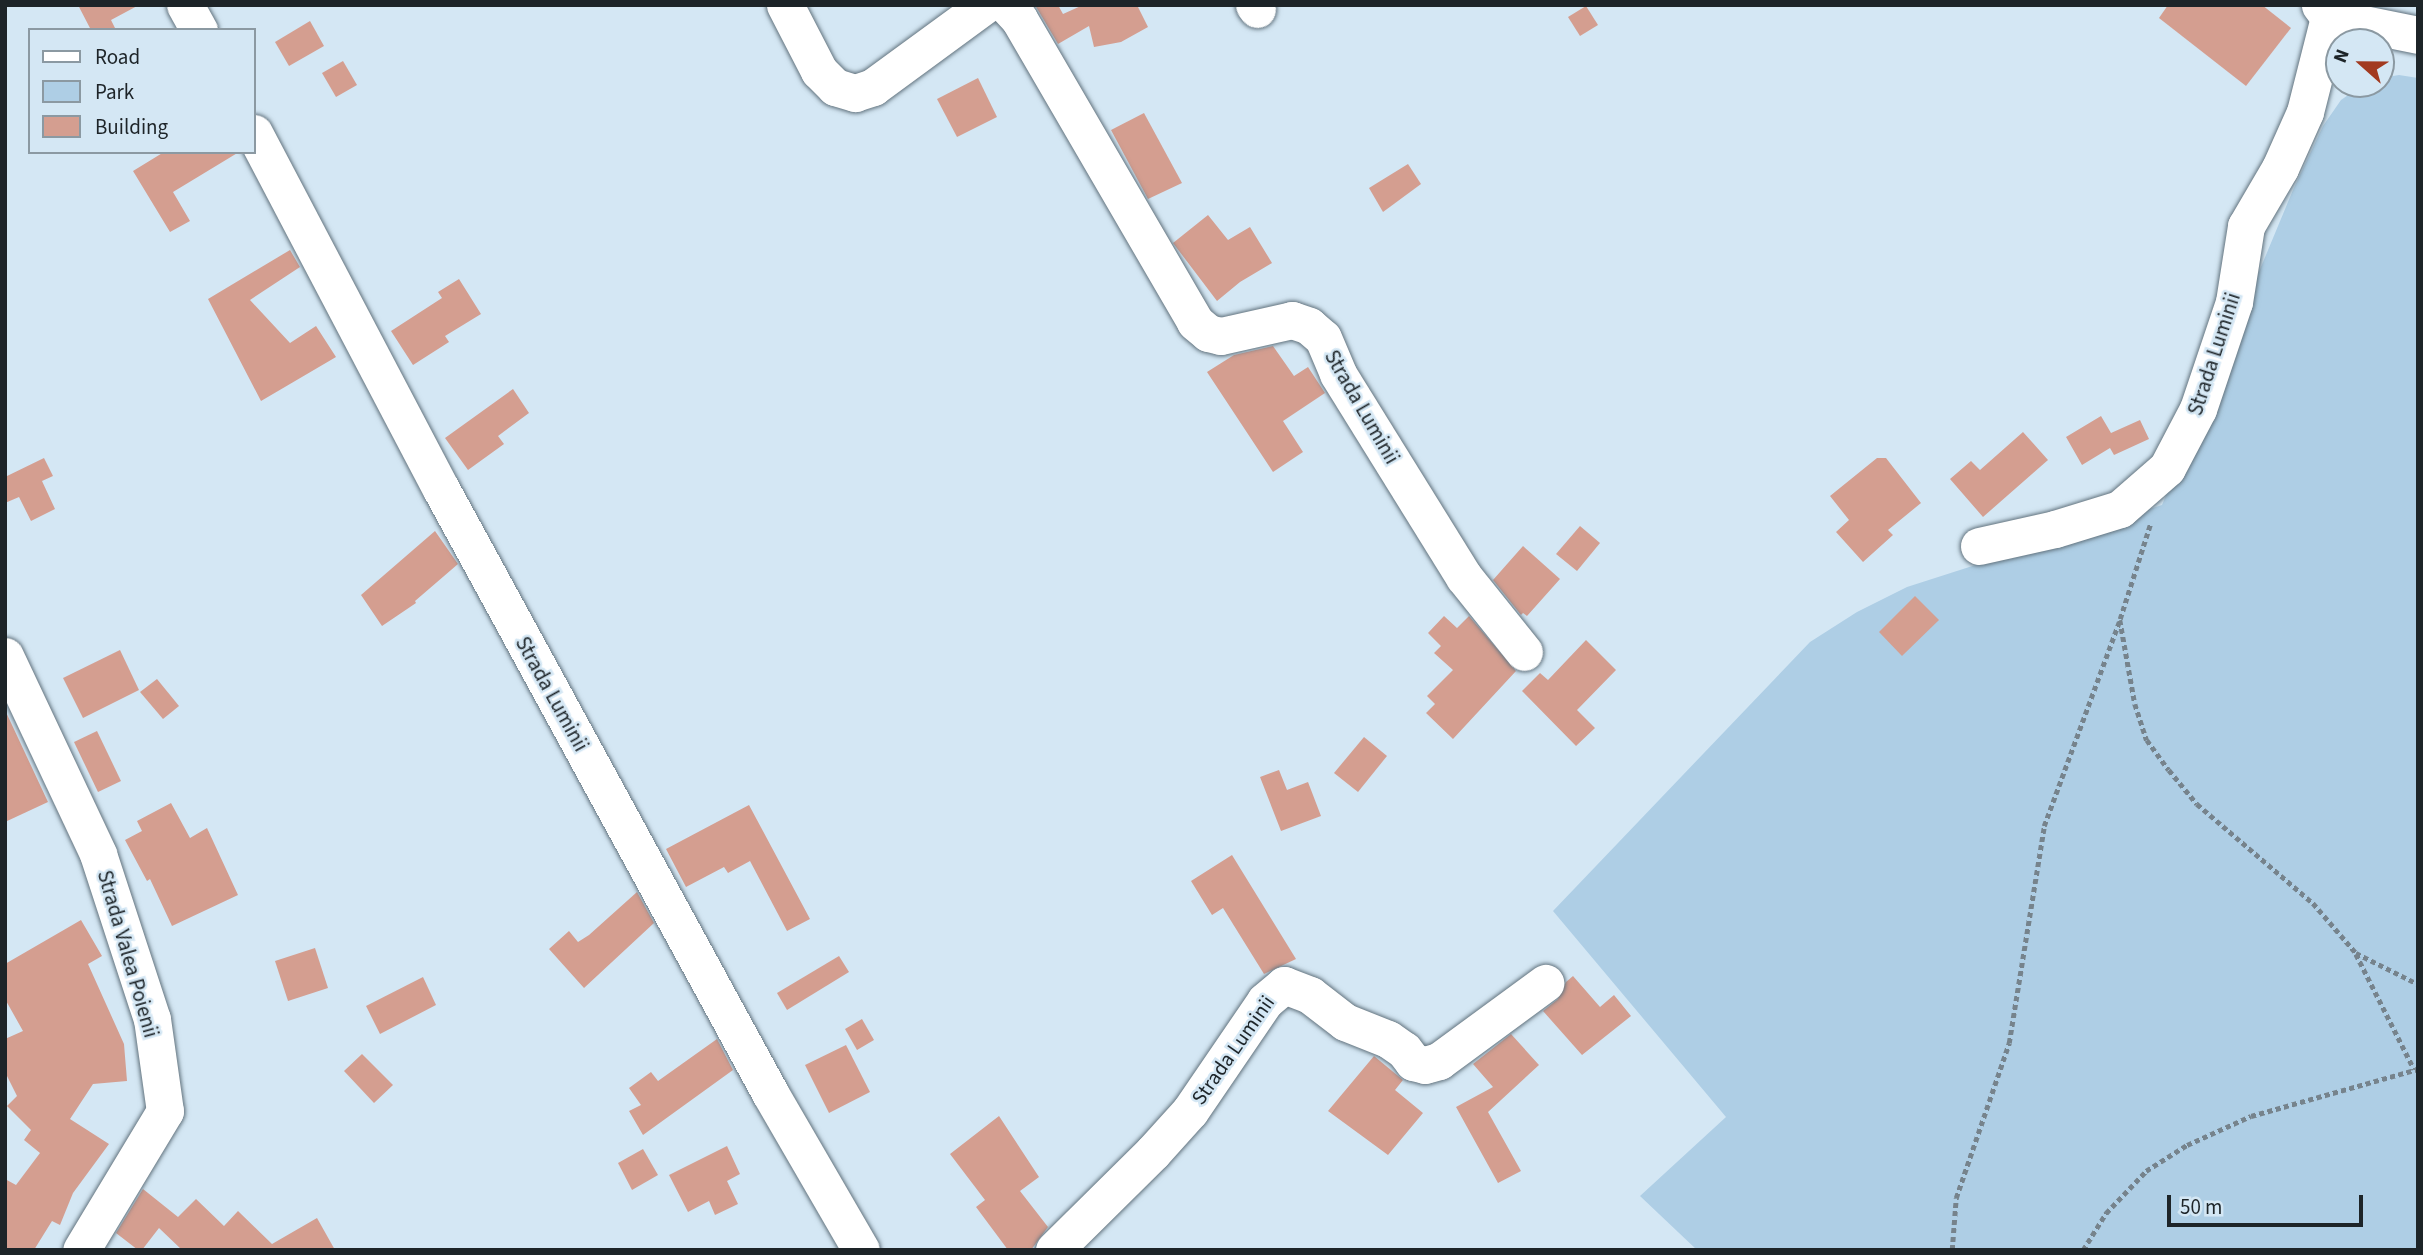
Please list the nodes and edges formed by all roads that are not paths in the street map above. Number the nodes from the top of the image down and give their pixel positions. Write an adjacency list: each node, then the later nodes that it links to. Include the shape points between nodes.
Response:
1 (185, 5): 6 (street)
2 (785, 5): 3 (street, via 819,71 835,87 855,93 873,87)
3 (985, 5)
4 (1006, 5): 10 (street, Strada Luminii, via 1019,19 1195,322 1221,337 1292,320 1323,338 1338,374 1464,576)
5 (2324, 11): 7 (street); 9 (street, Strada Luminii, via 2305,113 2246,226 2234,302 2198,409 2167,468 2120,509)
6 (197, 28)
7 (2418, 35)
8 (256, 137): 14 (street, Strada Luminii, via 460,525 769,1093)
9 (1979, 546)
10 (1524, 652)
11 (5, 656): 13 (street, Strada Valea Poienii, via 98,854 152,1019 165,1111)
12 (1545, 983): 15 (street, Strada Luminii, via 1439,1061 1425,1065 1413,1062 1405,1050 1388,1040 1346,1022 1310,995 1284,985 1265,1001 1190,1111)
13 (81, 1250)
14 (861, 1250)
15 (1054, 1250)

